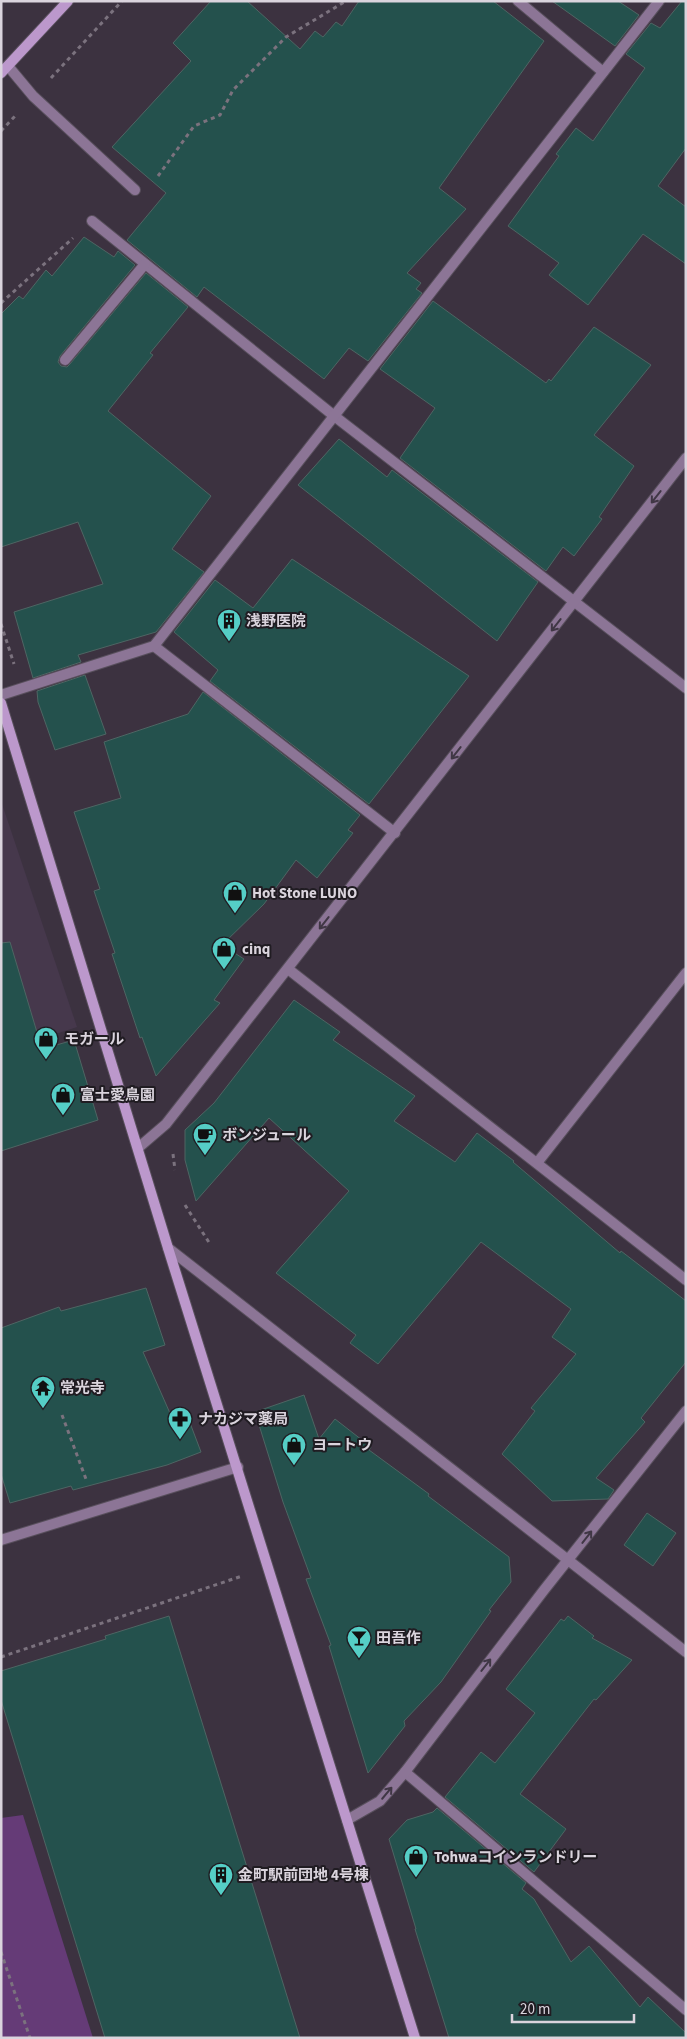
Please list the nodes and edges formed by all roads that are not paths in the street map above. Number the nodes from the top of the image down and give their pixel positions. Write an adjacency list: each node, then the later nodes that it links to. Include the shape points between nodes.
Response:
1 (68, 1): 4 (street)
2 (518, 1): 5 (street)
3 (658, 1): 5 (street)
4 (5, 69): 6 (street)
5 (603, 72): 10 (street)
6 (135, 190)
7 (92, 221): 8 (street)
8 (145, 264): 9 (street); 10 (street)
9 (65, 360)
10 (333, 415): 12 (street); 13 (street)
11 (686, 458): 12 (street, one-way to 12)
12 (574, 601): 14 (street); 17 (street, one-way to 17)
13 (154, 646): 15 (street); 17 (street)
14 (686, 688)
15 (1, 696)
16 (1, 703): 20 (street)
17 (395, 833): 18 (street, one-way to 18)
18 (288, 970): 20 (street, via 162,1129); 21 (street)
19 (686, 974): 21 (street)
20 (138, 1148): 22 (street)
21 (536, 1163): 23 (street)
22 (168, 1248): 25 (street); 27 (street)
23 (686, 1280)
24 (686, 1411): 27 (street, one-way to 24)
25 (238, 1467): 26 (street); 30 (street)
26 (1, 1540)
27 (569, 1560): 28 (street); 29 (street, one-way to 27)
28 (686, 1652)
29 (405, 1772): 30 (street, one-way to 29, via 380,1801); 31 (street)
30 (347, 1820): 32 (street)
31 (686, 2010)
32 (414, 2038)

